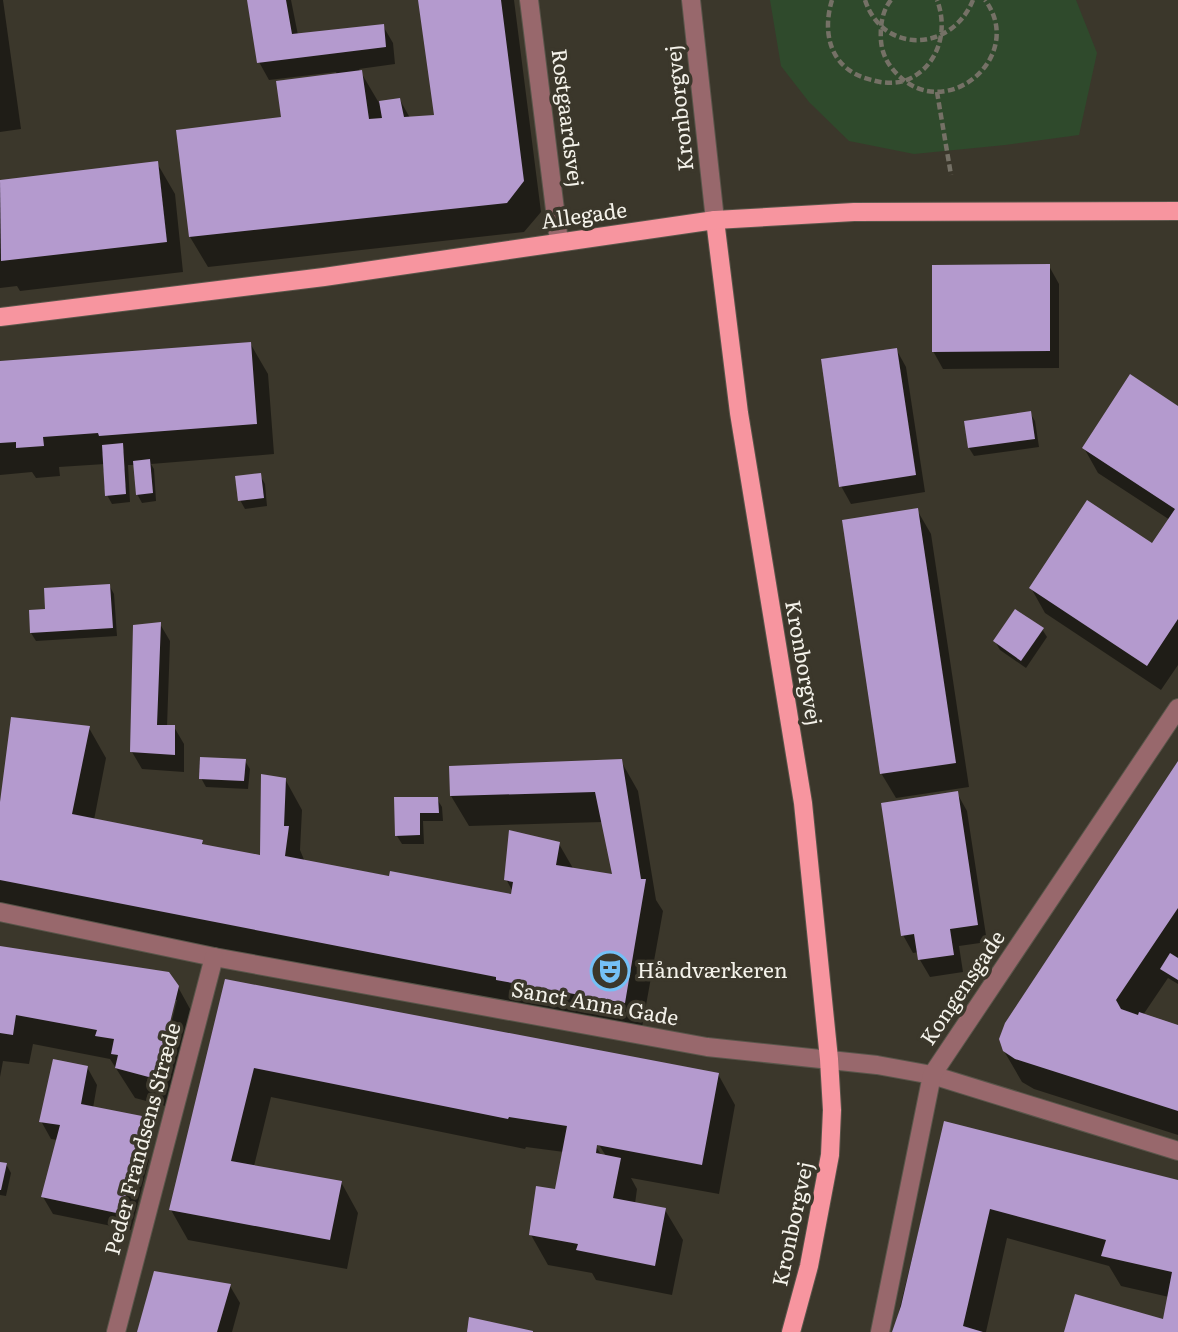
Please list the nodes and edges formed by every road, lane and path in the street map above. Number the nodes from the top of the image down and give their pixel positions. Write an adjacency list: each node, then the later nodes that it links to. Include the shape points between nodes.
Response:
1 (529, 0): 17 (street, Rostgaardsvej)
2 (691, 0): 16 (street, Kronborgvej)
3 (823, 0): 4 (path)
4 (832, 0): 12 (path, via 826,22 830,45 841,64 860,78)
5 (864, 0): 10 (path)
6 (891, 0): 10 (path)
7 (937, 0): 11 (path)
8 (973, 0): 11 (path, via 956,27)
9 (985, 0): 13 (path, via 997,30 993,54 970,81)
10 (880, 26): 11 (path, via 910,40); 12 (path, via 881,47)
11 (943, 35): 12 (path, via 936,54)
12 (904, 81): 13 (path)
13 (937, 92): 14 (path)
14 (957, 210): 15 (main road, Allegade); 16 (main road, Allegade)
15 (1178, 211)
16 (715, 220): 17 (main road, Allegade); 22 (main road, Kronborgvej, via 739,413 803,803)
17 (559, 242): 18 (main road, Allegade)
18 (0, 317)
19 (1178, 708): 23 (street, Kongensgade)
20 (0, 912): 21 (street, Sanct Anna Gade)
21 (214, 957): 22 (street, Sanct Anna Gade, via 707,1047); 25 (street, Peder Frandsens Stræde)
22 (829, 1059): 23 (street, Sanct Anna Gade); 26 (main road, Kronborgvej, via 830,1155)
23 (932, 1075): 24 (street, Sanct Anna Gade); 27 (street, Kongensgade)
24 (1178, 1151)
25 (116, 1332)
26 (791, 1332)
27 (880, 1332)

